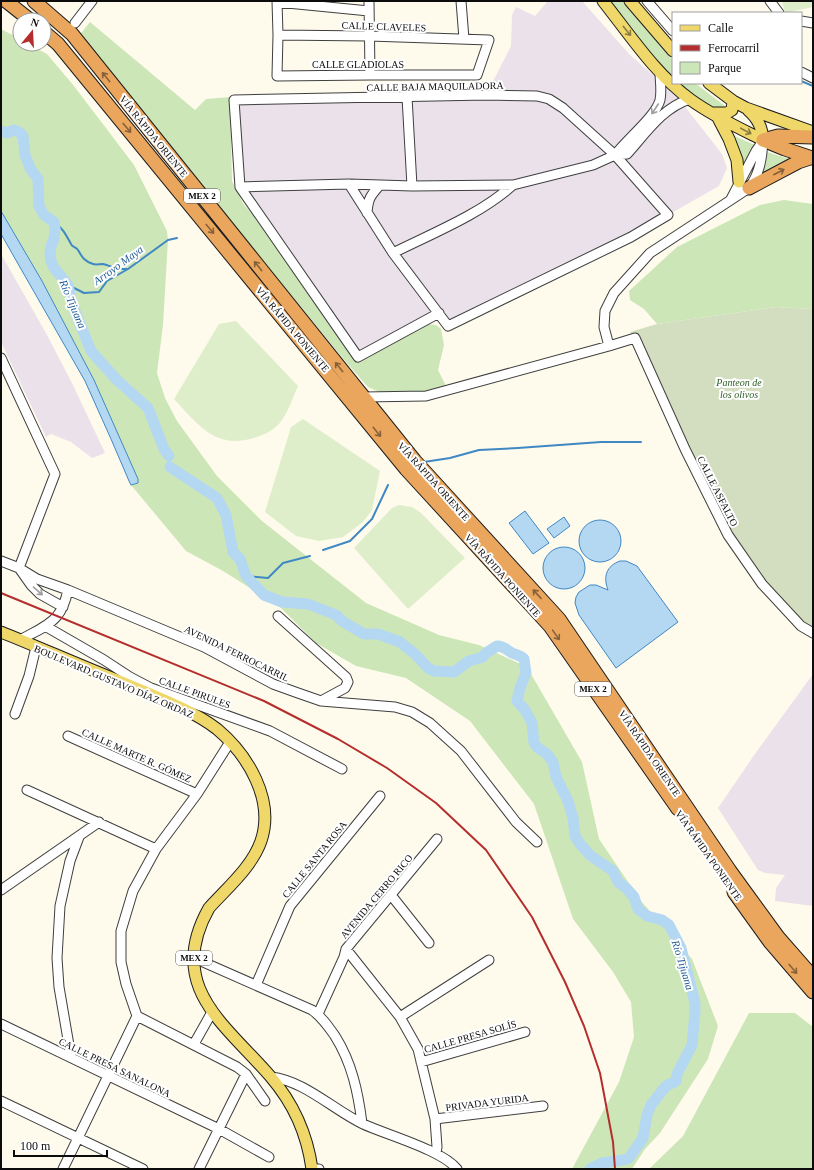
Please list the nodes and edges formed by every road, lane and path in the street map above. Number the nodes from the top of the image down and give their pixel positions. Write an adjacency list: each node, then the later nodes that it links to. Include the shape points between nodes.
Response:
1 (6, 1): 13 (highway)
2 (34, 1): 55 (highway, VÍA RÁPIDA ORIENTE / MEX 2, one-way to 2, via 72,34)
3 (42, 1): 16 (highway, via 61,18)
4 (92, 1): 16 (street)
5 (369, 1): 12 (street)
6 (461, 1): 22 (street)
7 (603, 1): 27 (main road, one-way to 27)
8 (630, 1): 24 (main road)
9 (647, 1): 18 (street)
10 (770, 1): 14 (street)
11 (277, 2): 12 (street); 19 (street, CALLE GLADIOLAS)
12 (369, 11): 20 (street)
13 (20, 12)
14 (778, 12)
15 (802, 22): 17 (street)
16 (75, 23)
17 (813, 23)
18 (672, 30)
19 (278, 35): 20 (street, CALLE CLAVELES); 29 (street, CALLE GLADIOLAS, via 277,76)
20 (369, 36): 22 (street, CALLE CLAVELES); 29 (street)
21 (52, 39): 88 (highway, VÍA RÁPIDA PONIENTE / MEX 2, one-way to 88, via 406,468 550,626 765,935)
22 (464, 39): 23 (street, CALLE CLAVELES)
23 (489, 40): 29 (street, CALLE GLADIOLAS, via 477,75)
24 (672, 50)
25 (802, 71): 26 (street)
26 (813, 71)
27 (660, 72): 31 (main road); 42 (street, one-way to 42, via 660,99 656,109)
28 (802, 72): 30 (street)
29 (370, 74)
30 (813, 78)
31 (672, 83)
32 (673, 84): 35 (main road)
33 (710, 84): 36 (main road)
34 (407, 97): 42 (street, CALLE BAJA MAQUILADORA, via 537,96 563,108); 48 (street); 49 (street, CALLE BAJA MAQUILADORA, via 234,100)
35 (690, 99): 38 (main road); 42 (street, via 673,106 660,117 627,154)
36 (733, 101): 37 (main road); 38 (main road, via 732,110 728,113)
37 (746, 108): 39 (main road); 41 (main road, via 757,118 762,128)
38 (713, 114): 41 (main road, one-way to 41); 47 (main road, via 728,139)
39 (813, 132)
40 (813, 137): 41 (highway, via 778,136)
41 (763, 140): 43 (highway); 47 (street, via 756,151); 47 (street, via 760,168 754,182)
42 (615, 156): 46 (street, via 593,165); 52 (street, CALLE BAJA MAQUILADORA, via 668,215 632,237 448,326)
43 (812, 158): 47 (highway, one-way to 43)
44 (349, 184): 45 (street); 49 (street); 50 (street, CALLE BAJA MAQUILADORA)
45 (380, 185): 48 (street); 50 (street, via 371,194)
46 (513, 185): 48 (street); 51 (street, via 468,216)
47 (744, 185): 53 (street, via 731,199 650,253 614,293 605,311 604,327)
48 (412, 186)
49 (240, 187): 52 (street, via 358,357)
50 (367, 213): 51 (street, CALLE BAJA MAQUILADORA)
51 (393, 253): 52 (street, CALLE BAJA MAQUILADORA)
52 (438, 313)
53 (609, 346): 55 (street, via 426,396); 63 (street, CALLE ASFALTO, via 635,338 684,449 728,535 762,584 801,626)
54 (1, 358): 57 (street, via 56,474)
55 (364, 397): 86 (highway, VÍA RÁPIDA ORIENTE / MEX 2, one-way to 55, via 778,937 730,871 559,619 414,461)
56 (1, 561): 57 (street, AVENIDA FERROCARRIL)
57 (20, 568): 58 (street, AVENIDA FERROCARRIL, via 37,579); 59 (street, one-way to 59, via 40,594)
58 (68, 590): 59 (street); 67 (street, AVENIDA FERROCARRIL, via 204,647 273,684)
59 (63, 607): 61 (street)
60 (278, 616): 67 (street, via 346,677 346,688)
61 (45, 626): 64 (street); 66 (street, CALLE PIRULES, via 104,660)
62 (1, 632): 64 (main road, BOULEVARD GUSTAVO DÍAZ ORDAZ / MEX 2)
63 (813, 633)
64 (20, 640): 65 (main road, BOULEVARD GUSTAVO DÍAZ ORDAZ / MEX 2)
65 (36, 647): 66 (main road, BOULEVARD GUSTAVO DÍAZ ORDAZ / MEX 2); 68 (street)
66 (149, 691): 70 (main road, BOULEVARD GUSTAVO DÍAZ ORDAZ / MEX 2, via 197,716); 71 (street, CALLE PIRULES, via 270,732)
67 (321, 701): 78 (street, AVENIDA FERROCARRIL, via 395,707 412,712 430,723 461,751 516,822)
68 (15, 714)
69 (68, 736): 73 (street, CALLE MARTE R. GÓMEZ)
70 (230, 742): 73 (street); 84 (main road, BOULEVARD GUSTAVO DÍAZ ORDAZ / MEX 2, via 258,784 264,804 265,824 261,842 253,857 205,916 198,933)
71 (342, 769)
72 (27, 790): 75 (street)
73 (197, 794): 79 (street)
74 (380, 796): 87 (street, CALLE SANTA ROSA, via 290,906)
75 (99, 822): 76 (street); 79 (street)
76 (79, 836): 80 (street); 96 (street, via 64,884 57,938 59,987)
77 (437, 839): 81 (street, AVENIDA CERRO RICO)
78 (537, 842)
79 (156, 849): 91 (street, via 133,891 121,931 121,962)
80 (1, 890)
81 (391, 895): 82 (street); 83 (street, AVENIDA CERRO RICO)
82 (429, 943)
83 (346, 949): 90 (street, AVENIDA CERRO RICO); 92 (street)
84 (194, 958): 87 (street); 89 (main road, BOULEVARD GUSTAVO DÍAZ ORDAZ / MEX 2, via 199,985)
85 (489, 960): 92 (street)
86 (813, 977)
87 (256, 985): 90 (street)
88 (813, 992)
89 (212, 1012): 95 (street); 100 (main road, BOULEVARD GUSTAVO DÍAZ ORDAZ / MEX 2)
90 (318, 1014): 105 (street, via 340,1043 349,1064 358,1094)
91 (137, 1016): 95 (street); 99 (street)
92 (400, 1017): 97 (street, via 414,1041)
93 (1, 1024): 96 (street, CALLE PRESA SANALONA)
94 (525, 1032): 97 (street, CALLE PRESA SOLÍS)
95 (194, 1044): 98 (street)
96 (71, 1058): 99 (street, CALLE PRESA SANALONA)
97 (422, 1062): 104 (street)
98 (246, 1074): 102 (street); 106 (street)
99 (108, 1076): 106 (street, CALLE PRESA SANALONA); 107 (street)
100 (270, 1077): 105 (street, via 296,1084); 113 (main road, BOULEVARD GUSTAVO DÍAZ ORDAZ / MEX 2, via 303,1128)
101 (1, 1101): 107 (street)
102 (265, 1101)
103 (543, 1106): 104 (street, PRIVADA YURIDA)
104 (435, 1119): 108 (street)
105 (362, 1123): 108 (street)
106 (219, 1129): 109 (street, CALLE PRESA SANALONA); 112 (street)
107 (78, 1138): 110 (street); 111 (street)
108 (436, 1153): 115 (street)
109 (269, 1157)
110 (63, 1169)
111 (142, 1169)
112 (199, 1169)
113 (312, 1169): 114 (street)
114 (319, 1169)
115 (457, 1169)

